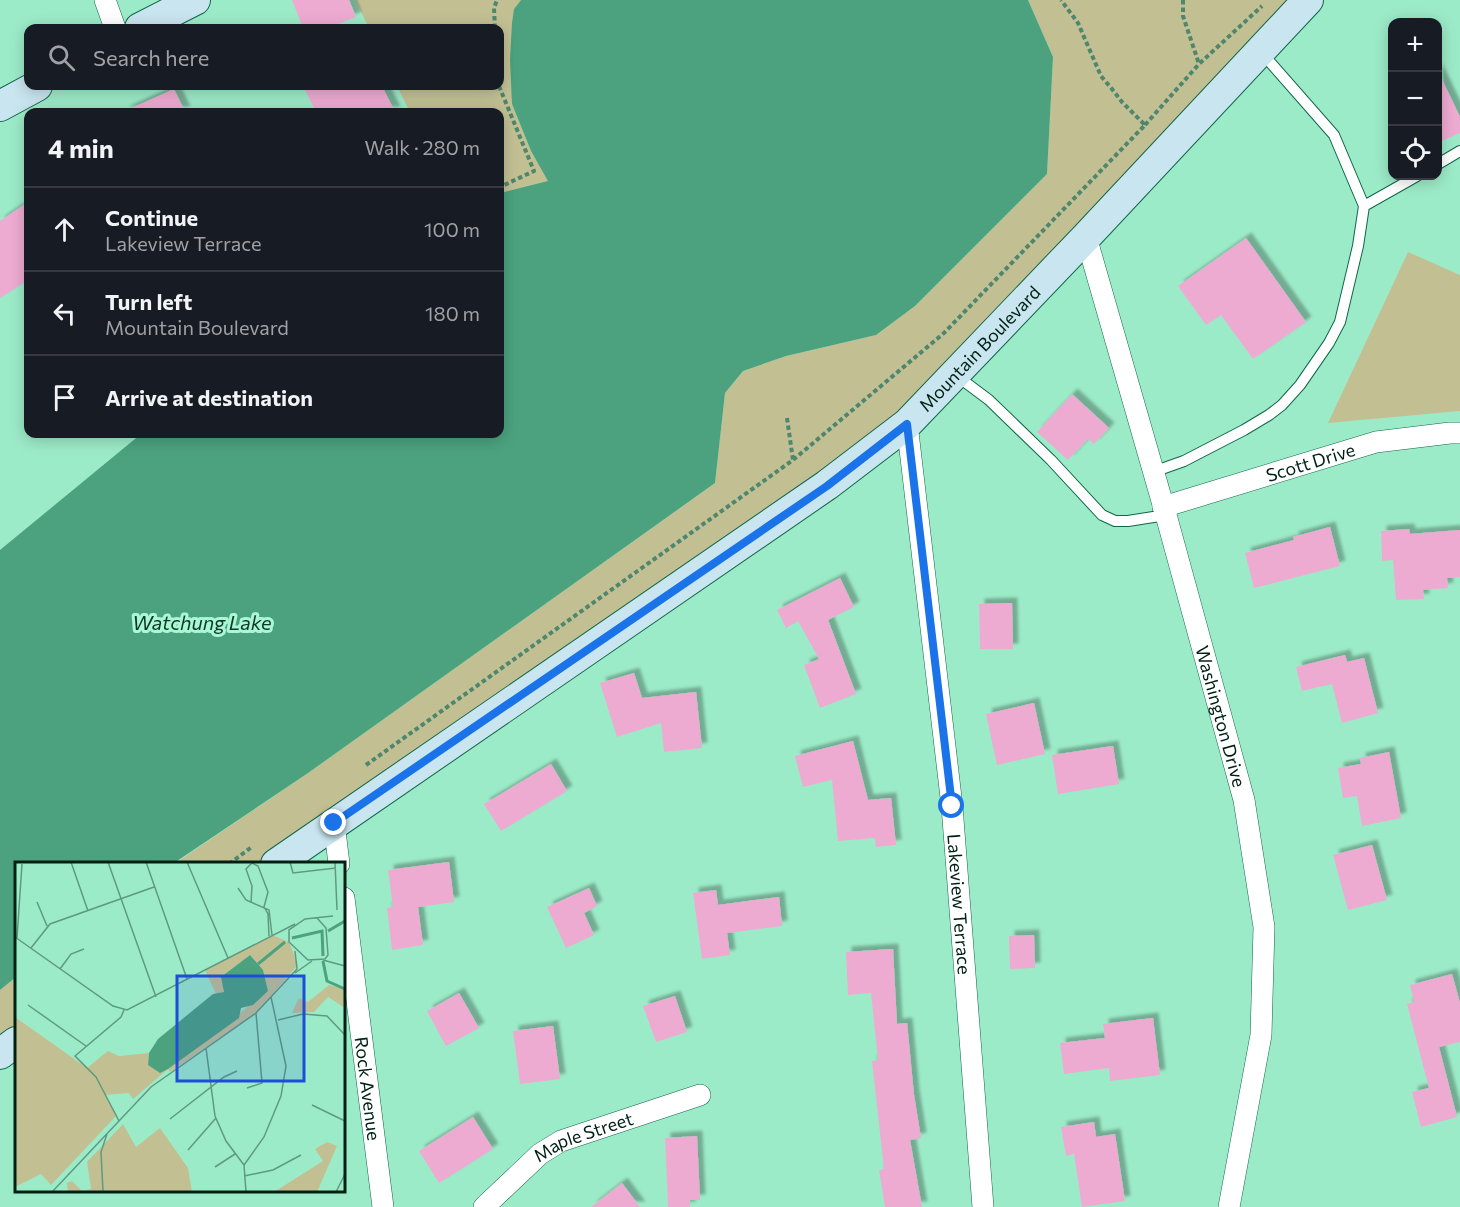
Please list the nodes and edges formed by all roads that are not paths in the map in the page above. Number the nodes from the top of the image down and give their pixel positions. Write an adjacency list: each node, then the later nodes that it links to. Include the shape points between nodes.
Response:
1 (105, 0): 4 (street)
2 (195, 0): 5 (street)
3 (1308, 0): 6 (street, Mountain Boulevard)
4 (114, 24)
5 (148, 24)
6 (1259, 51): 12 (lane, via 1334,135); 13 (street, Mountain Boulevard)
7 (30, 90): 8 (street)
8 (0, 106)
9 (1460, 151): 10 (lane)
10 (1442, 161)
11 (1410, 180): 12 (lane)
12 (1364, 206): 17 (lane, via 1340,322 1300,385 1269,415 1184,461)
13 (1086, 237): 14 (street, Mountain Boulevard); 17 (street, Washington Drive)
14 (954, 375): 15 (street, Mountain Boulevard); 18 (lane, via 989,400 1102,515 1128,521)
15 (907, 424): 19 (street, Mountain Boulevard, via 827,486); 28 (street, Lakeview Terrace, via 952,806)
16 (1460, 432): 18 (street, Scott Drive, via 1376,442)
17 (1153, 472): 18 (street, Washington Drive)
18 (1165, 511): 29 (street, Washington Drive, via 1244,800 1264,927 1261,1035)
19 (334, 823): 20 (street, Mountain Boulevard); 21 (street)
20 (267, 853)
21 (339, 862)
22 (345, 905): 26 (street, Rock Avenue)
23 (15, 1043): 24 (street)
24 (0, 1054)
25 (699, 1095): 27 (street, Maple Street, via 561,1141 540,1154)
26 (383, 1207)
27 (484, 1207)
28 (983, 1207)
29 (1229, 1207)

